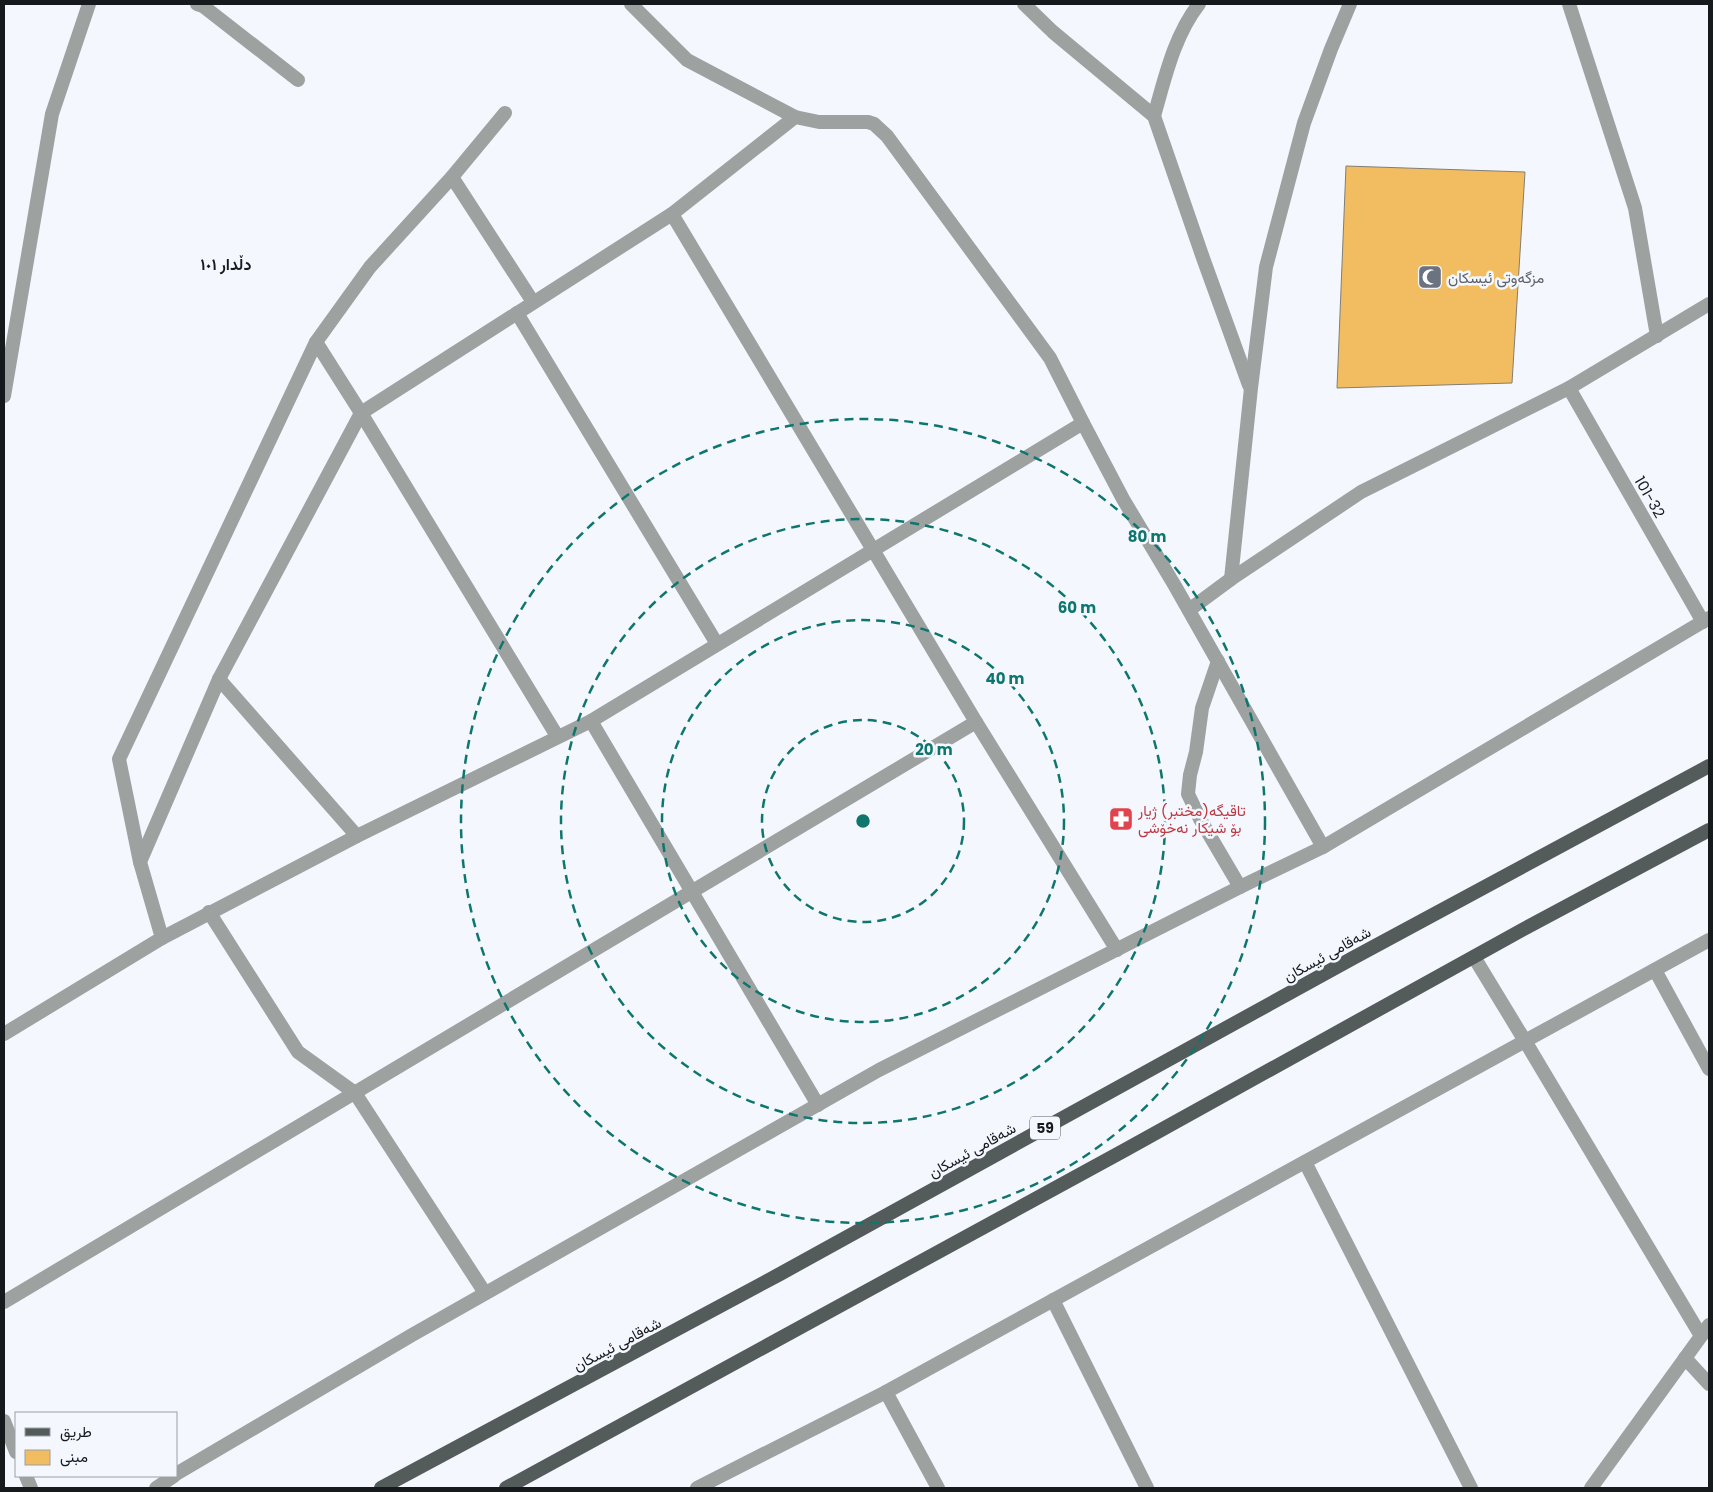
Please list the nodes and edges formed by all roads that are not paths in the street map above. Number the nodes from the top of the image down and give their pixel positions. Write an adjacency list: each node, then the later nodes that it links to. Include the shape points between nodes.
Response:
1 (89, 4): 21 (street, via 52,114)
2 (197, 4): 8 (street)
3 (631, 4): 10 (street, via 687,60)
4 (1024, 4): 11 (street)
5 (1199, 4): 11 (street, via 1174,48)
6 (1350, 4): 19 (street, via 1304,123 1266,267)
7 (1569, 4): 17 (street, via 1635,208)
8 (298, 80)
9 (505, 113): 12 (street)
10 (795, 116): 13 (street); 23 (street, via 824,122 863,121 882,131 1050,358)
11 (1154, 116): 19 (street)
12 (452, 177): 14 (street); 18 (street, via 370,267)
13 (672, 214): 14 (street); 24 (street)
14 (533, 302): 16 (street)
15 (1709, 304): 17 (street)
16 (517, 313): 22 (street); 28 (street)
17 (1657, 336): 20 (street)
18 (316, 342): 22 (street); 38 (street, via 119,758)
19 (1251, 388): 25 (street)
20 (1569, 388): 25 (street, via 1361,492); 27 (street, 101-32)
21 (4, 396)
22 (360, 413): 30 (street); 33 (street)
23 (1083, 423): 24 (street); 26 (street, via 1123,499)
24 (873, 550): 28 (street); 32 (street)
25 (1231, 580): 26 (street)
26 (1190, 610): 29 (street)
27 (1706, 620): 37 (street)
28 (717, 644): 31 (street)
29 (1218, 661): 37 (street); 39 (street, via 1202,708 1188,794)
30 (219, 679): 36 (street); 38 (street)
31 (590, 721): 33 (street); 40 (street)
32 (976, 722): 40 (street); 44 (street)
33 (558, 736): 36 (street)
34 (1709, 766): 66 (main road, شەقامی ئیسکان / 59, via 780,1274)
35 (1709, 830): 45 (main road)
36 (357, 836): 41 (street)
37 (1324, 847): 39 (street)
38 (140, 862): 42 (street)
39 (1240, 887): 44 (street)
40 (692, 891): 50 (street); 51 (street)
41 (209, 912): 42 (street); 50 (street, via 298,1052)
42 (162, 938): 47 (street)
43 (1709, 940): 46 (street)
44 (1117, 950): 51 (street, via 879,1070)
45 (1474, 957): 48 (street); 67 (main road)
46 (1655, 970): 48 (street); 49 (street)
47 (4, 1034)
48 (1525, 1041): 52 (street); 56 (street)
49 (1709, 1069)
50 (355, 1093): 53 (street); 55 (street)
51 (818, 1105): 53 (street)
52 (1305, 1162): 54 (street); 71 (street)
53 (485, 1293): 62 (street)
54 (1053, 1300): 59 (street); 70 (street)
55 (4, 1302)
56 (1705, 1330): 57 (street)
57 (1685, 1358): 58 (street); 64 (street)
58 (1709, 1384)
59 (886, 1392): 68 (street); 69 (street)
60 (4, 1421): 61 (street)
61 (15, 1449)
62 (178, 1473)
63 (172, 1477): 65 (street)
64 (1594, 1487)
65 (156, 1488)
66 (380, 1488)
67 (506, 1488)
68 (697, 1488)
69 (938, 1488)
70 (1147, 1488)
71 (1471, 1488)

